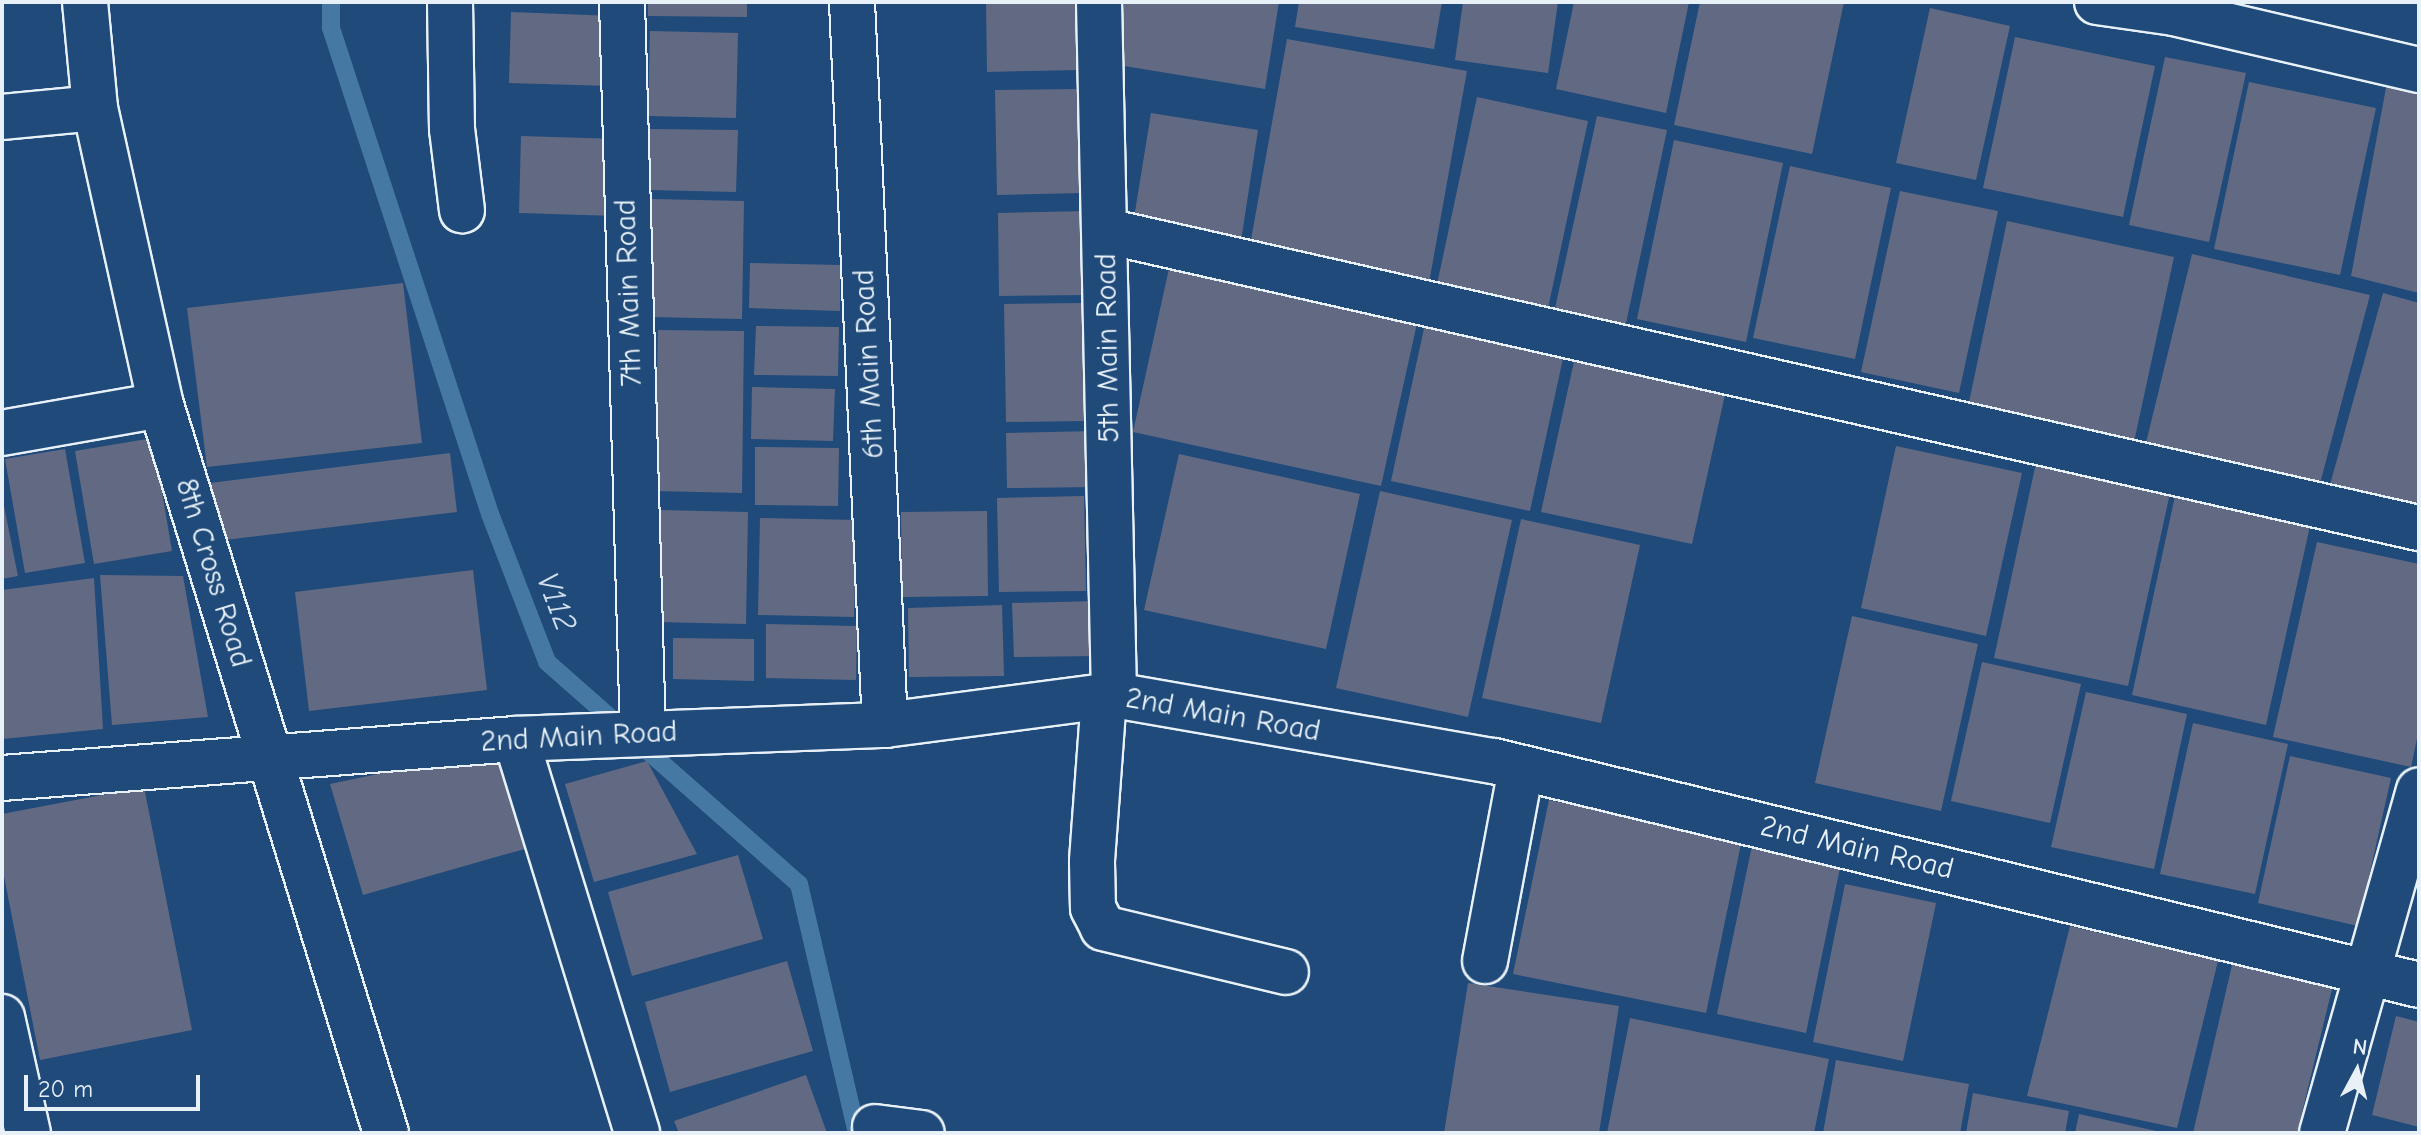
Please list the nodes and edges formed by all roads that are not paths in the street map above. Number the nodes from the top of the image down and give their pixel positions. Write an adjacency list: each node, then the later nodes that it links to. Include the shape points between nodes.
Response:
1 (85, 2): 9 (street, 8th Cross Road)
2 (450, 2): 11 (street, via 452,129)
3 (622, 2): 18 (street, 7th Main Road)
4 (852, 2): 17 (street, 6th Main Road)
5 (1099, 2): 12 (street, 5th Main Road)
6 (2097, 2): 7 (street)
7 (2175, 8): 8 (street)
8 (2419, 70)
9 (95, 108): 10 (street); 13 (street, 8th Cross Road)
10 (2, 117)
11 (462, 210)
12 (1106, 231): 15 (street); 16 (street, 5th Main Road)
13 (161, 405): 14 (street); 20 (street, 8th Cross Road)
14 (2, 433)
15 (2419, 528)
16 (1109, 696): 17 (street, 2nd Main Road); 21 (street, 2nd Main Road); 26 (street, 5th Main Road, via 1092,862 1093,908 1103,928)
17 (885, 725): 18 (street, 2nd Main Road)
18 (643, 734): 19 (street, 2nd Main Road)
19 (516, 739): 20 (street, 2nd Main Road); 32 (street)
20 (272, 759): 22 (street, 2nd Main Road); 31 (street, 8th Cross Road)
21 (1521, 768): 24 (street); 25 (street, 2nd Main Road)
22 (2, 778)
23 (2419, 790): 25 (street)
24 (1485, 961)
25 (2367, 969): 27 (street, 2nd Main Road); 34 (street)
26 (1286, 972)
27 (2419, 985)
28 (2, 1017): 30 (street)
29 (875, 1127): 33 (street)
30 (28, 1133)
31 (386, 1133)
32 (637, 1133)
33 (922, 1133)
34 (2322, 1133)

